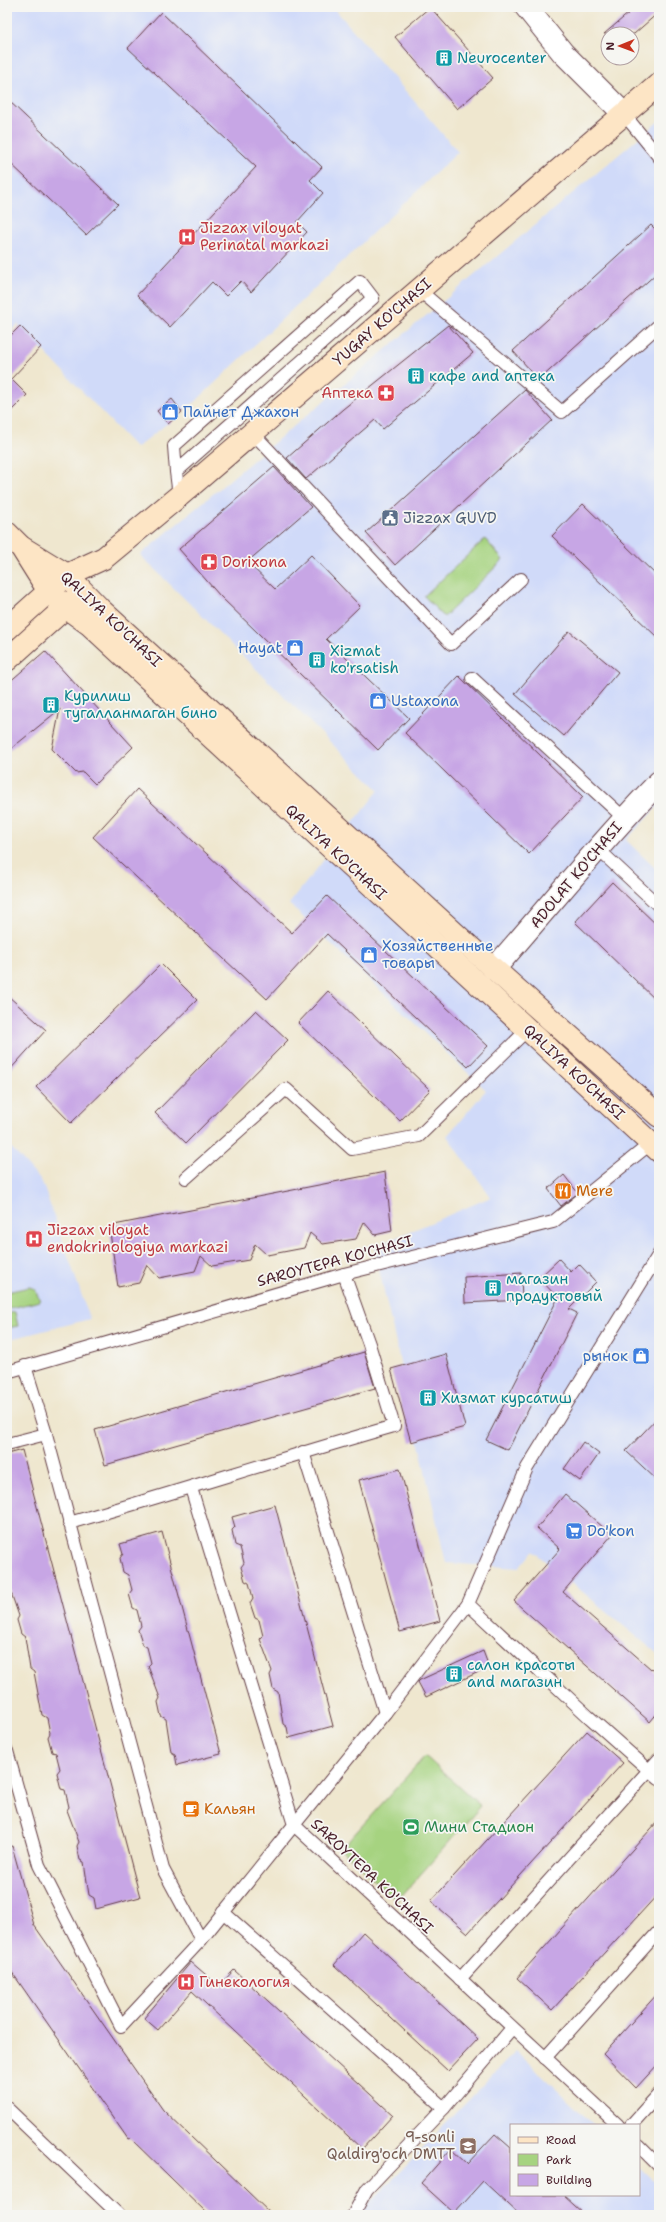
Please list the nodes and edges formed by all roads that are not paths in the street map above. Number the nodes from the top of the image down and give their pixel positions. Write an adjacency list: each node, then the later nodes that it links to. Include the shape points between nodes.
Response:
1 (526, 7): 3 (street, via 563,53)
2 (659, 84): 3 (main road, YUGAY KO'CHASI)
3 (623, 113): 4 (lane); 5 (main road, YUGAY KO'CHASI)
4 (659, 157)
5 (419, 290): 6 (lane, via 562,412); 7 (main road, YUGAY KO'CHASI)
6 (659, 325)
7 (252, 432): 9 (main road, YUGAY KO'CHASI); 13 (lane, via 451,644)
8 (176, 472): 8 (lane, via 373,298 360,281 174,446); 9 (lane)
9 (179, 496): 11 (main road, YUGAY KO'CHASI)
10 (14, 540): 12 (main road, QALIYA KO'CHASI); 14 (main road, QALIYA KO'CHASI)
11 (104, 558): 12 (main road, YUGAY KO'CHASI); 15 (main road, YUGAY KO'CHASI)
12 (67, 575): 14 (main road, YUGAY KO'CHASI); 15 (main road, QALIYA KO'CHASI)
13 (521, 579)
14 (48, 590): 16 (main road, QALIYA KO'CHASI); 17 (main road, YUGAY KO'CHASI)
15 (84, 591): 16 (main road, YUGAY KO'CHASI); 24 (main road, QALIYA KO'CHASI, via 105,614)
16 (67, 608): 18 (main road, YUGAY KO'CHASI); 25 (main road, QALIYA KO'CHASI, via 89,624)
17 (7, 629)
18 (7, 660)
19 (472, 678): 21 (lane)
20 (659, 782): 21 (street, ADOLAT KO'CHASI)
21 (624, 818): 22 (street, ADOLAT KO'CHASI)
22 (599, 850): 23 (lane); 24 (street, ADOLAT KO'CHASI)
23 (659, 906)
24 (494, 969): 26 (main road, QALIYA KO'CHASI)
25 (528, 1029): 27 (main road, QALIYA KO'CHASI); 28 (lane, via 419,1136 352,1149 286,1090)
26 (659, 1116)
27 (656, 1144): 30 (lane, SAROYTEPA KO'CHASI, via 553,1222)
28 (186, 1178)
29 (659, 1254): 38 (lane, SAROYTEPA KO'CHASI, via 527,1468)
30 (344, 1274): 31 (lane, SAROYTEPA KO'CHASI); 35 (lane, via 394,1426)
31 (25, 1366): 32 (lane, SAROYTEPA KO'CHASI); 33 (lane)
32 (7, 1372)
33 (46, 1434): 34 (lane); 37 (lane)
34 (7, 1444)
35 (303, 1452): 36 (lane); 39 (lane)
36 (191, 1488): 37 (lane); 44 (lane)
37 (68, 1523): 47 (lane, via 163,1869)
38 (468, 1604): 39 (lane, SAROYTEPA KO'CHASI); 42 (lane)
39 (385, 1713): 44 (lane, SAROYTEPA KO'CHASI)
40 (7, 1751): 47 (lane, via 39,1865 122,2026)
41 (659, 1759): 42 (lane)
42 (649, 1770): 43 (lane); 48 (lane)
43 (659, 1779)
44 (294, 1825): 45 (lane); 48 (lane, SAROYTEPA KO'CHASI)
45 (223, 1912): 47 (lane); 53 (lane)
46 (659, 1931): 50 (lane)
47 (201, 1940)
48 (460, 1979): 49 (lane, SAROYTEPA KO'CHASI)
49 (512, 2028): 50 (lane, SAROYTEPA KO'CHASI); 53 (lane)
50 (545, 2058): 54 (lane, SAROYTEPA KO'CHASI)
51 (659, 2094): 55 (lane)
52 (7, 2108): 58 (lane)
53 (444, 2108): 59 (lane, via 367,2189)
54 (617, 2124)
55 (632, 2124)
56 (640, 2147): 57 (lane)
57 (659, 2166)
58 (119, 2215)
59 (353, 2215)

